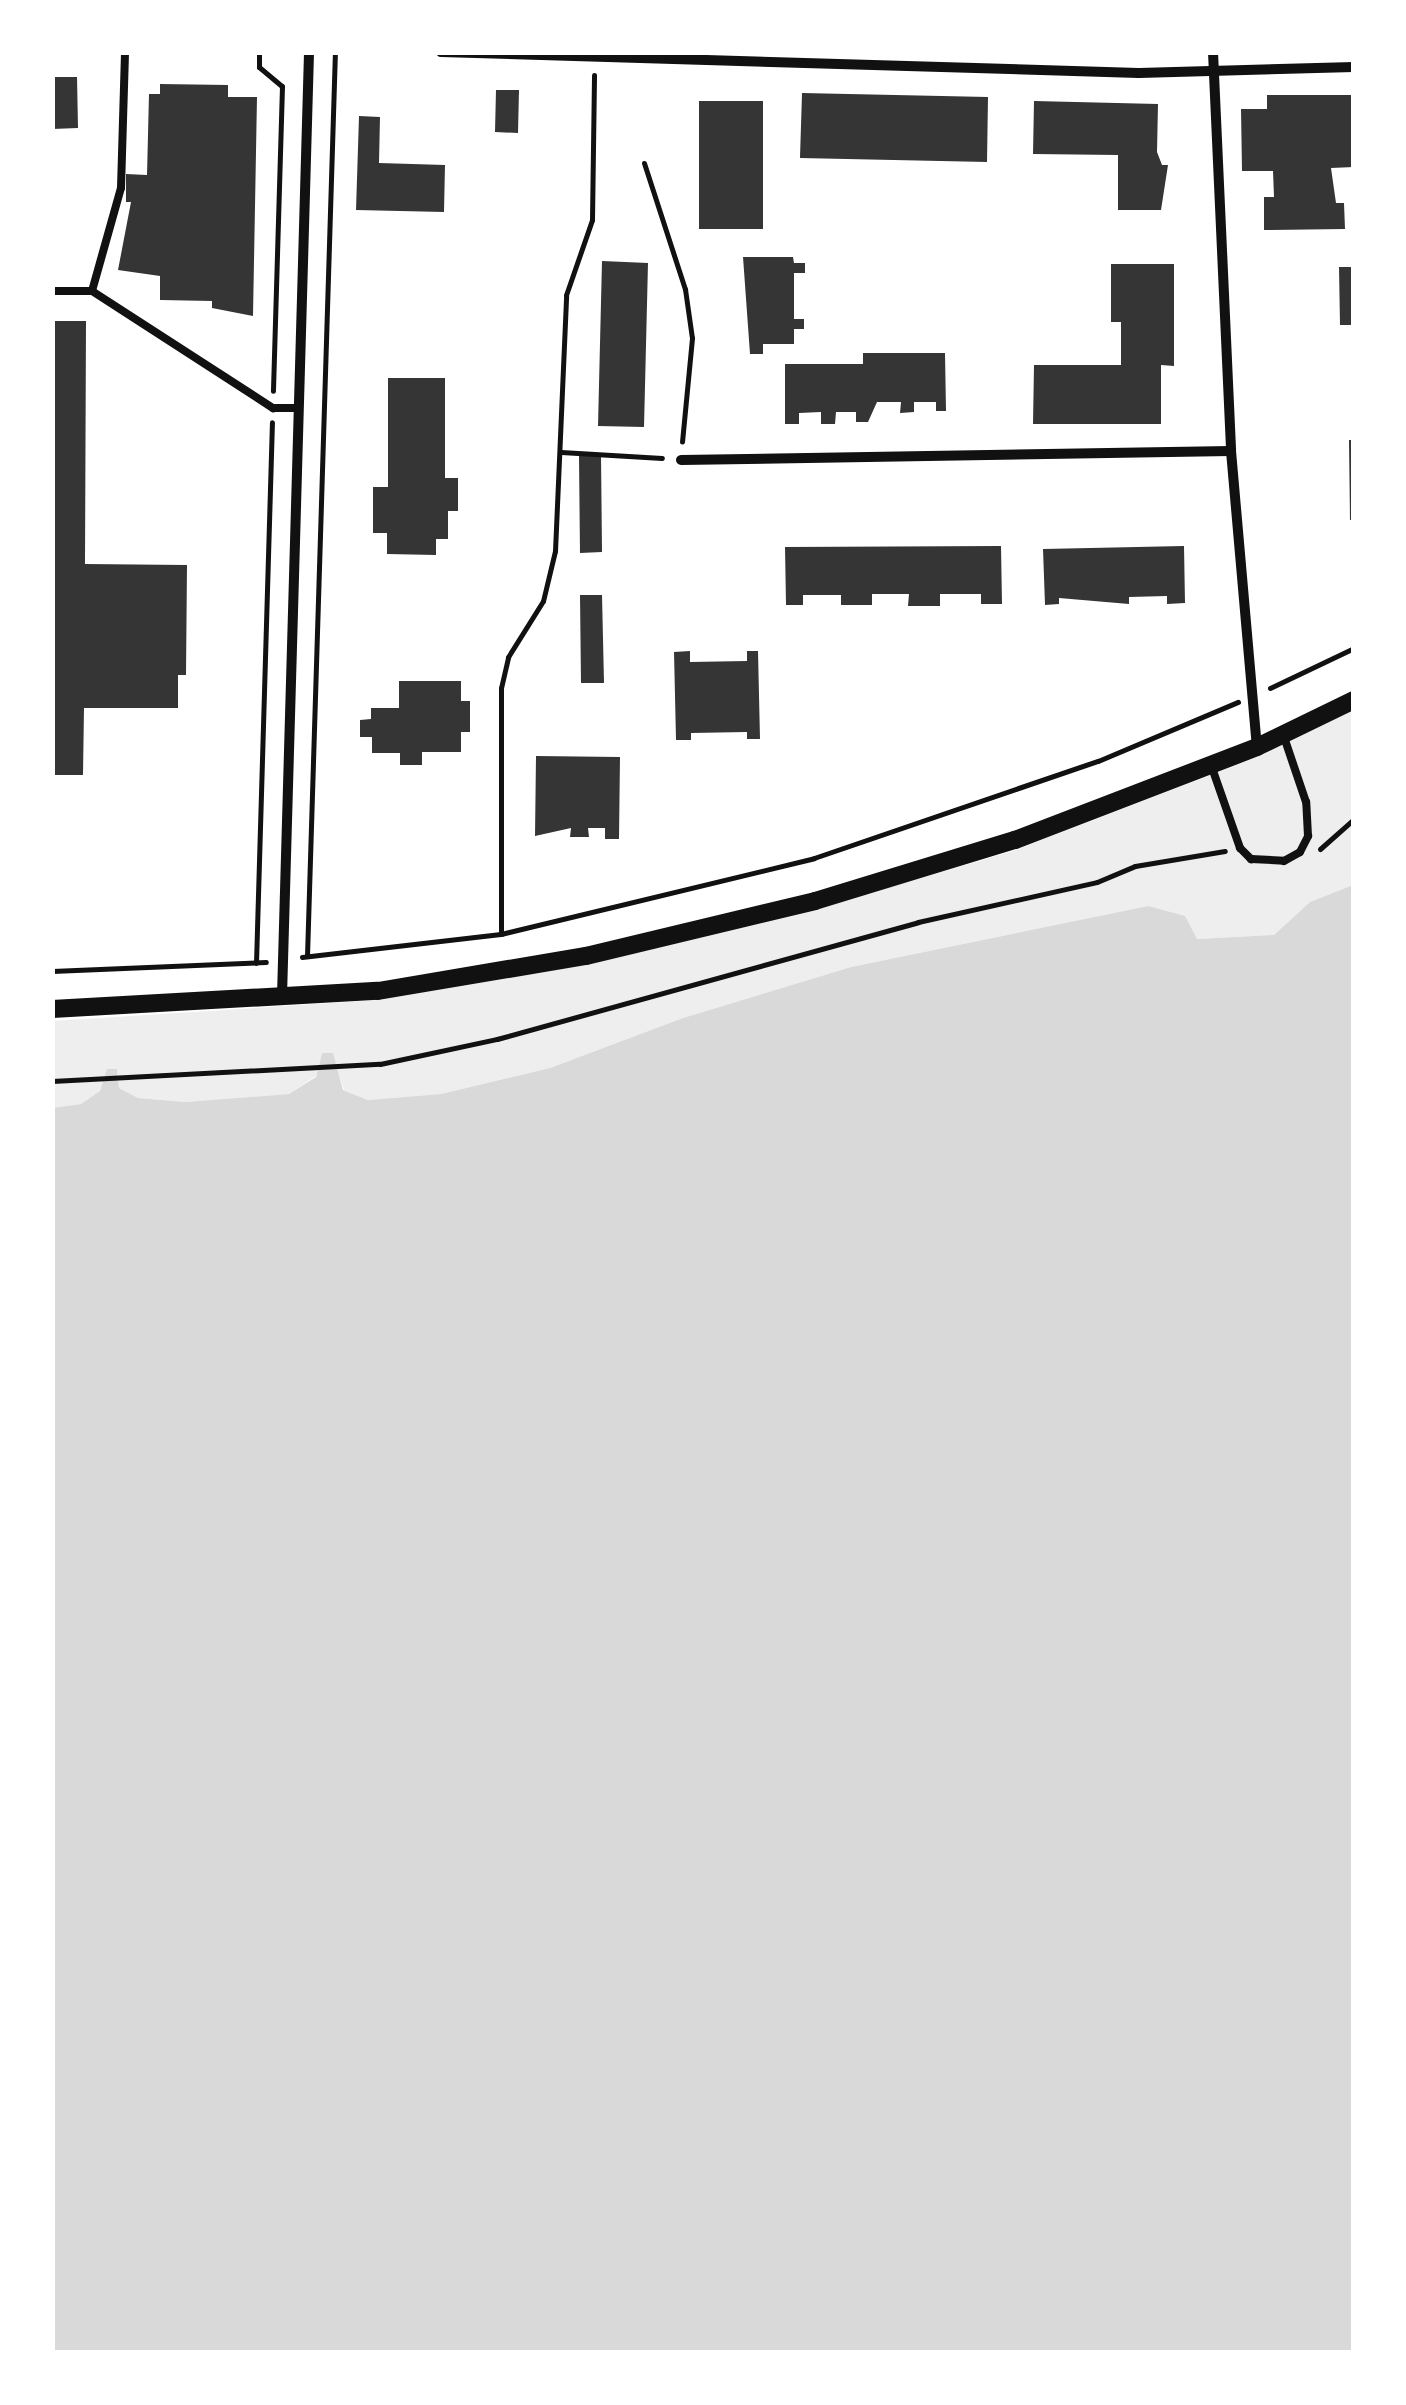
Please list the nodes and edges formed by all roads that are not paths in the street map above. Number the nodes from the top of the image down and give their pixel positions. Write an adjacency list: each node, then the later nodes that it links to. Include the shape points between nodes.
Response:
1 (125, 52): 8 (lane, via 121,188)
2 (308, 52): 9 (street)
3 (441, 52): 6 (street)
4 (1213, 52): 6 (street)
5 (1354, 67): 6 (street)
6 (1213, 71): 10 (street)
7 (52, 291): 8 (lane)
8 (92, 291): 9 (lane, via 272,408)
9 (298, 408): 16 (street)
10 (1231, 450): 11 (street); 14 (street)
11 (680, 460)
12 (1354, 700): 13 (street)
13 (1284, 734): 14 (street); 15 (lane, via 1306,802 1308,836 1300,852 1268,864 1240,848)
14 (1257, 747): 15 (street)
15 (1211, 765): 16 (street, via 1015,840 814,901 586,956 378,991)
16 (282, 996): 17 (street)
17 (52, 1009)

